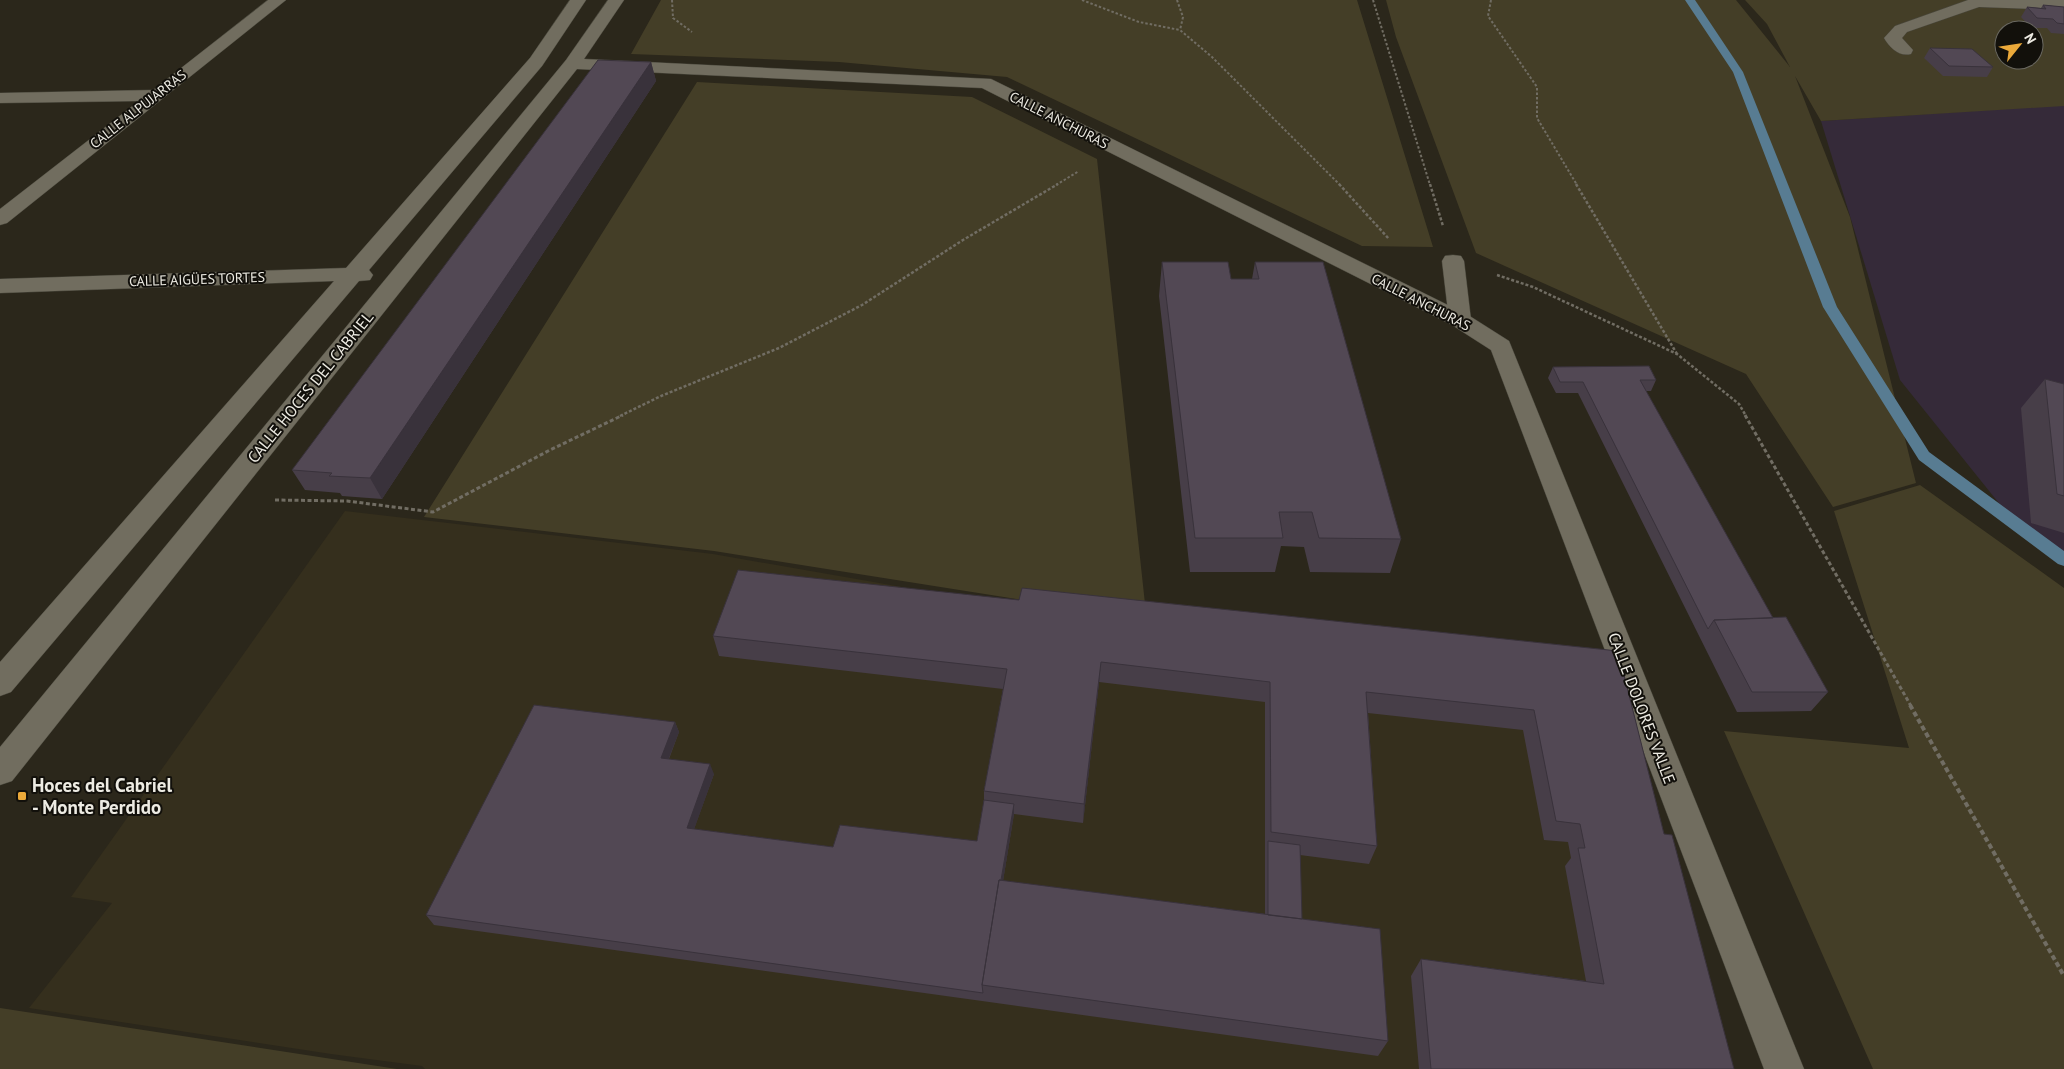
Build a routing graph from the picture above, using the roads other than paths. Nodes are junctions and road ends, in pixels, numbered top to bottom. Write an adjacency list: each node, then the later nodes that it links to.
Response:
1 (278, 0): 7 (street, CALLE ALPUJARRAS)
2 (578, 0): 11 (street)
3 (616, 0): 6 (street, CALLE HOCES DEL CABRIEL)
4 (2064, 5): 5 (street)
5 (1905, 50)
6 (572, 64): 13 (street, CALLE HOCES DEL CABRIEL); 14 (street, CALLE ANCHURAS)
7 (155, 95): 8 (street); 9 (street, CALLE ALPUJARRAS)
8 (0, 98)
9 (0, 219)
10 (1453, 261): 14 (street)
11 (351, 274): 12 (street, CALLE AIGÜES TORTES); 13 (street, CALLE AIGÜES TORTES); 16 (street)
12 (0, 286)
13 (386, 292): 17 (street, CALLE HOCES DEL CABRIEL)
14 (1460, 320): 15 (street, CALLE ANCHURAS)
15 (1501, 346): 18 (street, CALLE DOLORES VALLE)
16 (0, 683)
17 (0, 771)
18 (1784, 1069)

